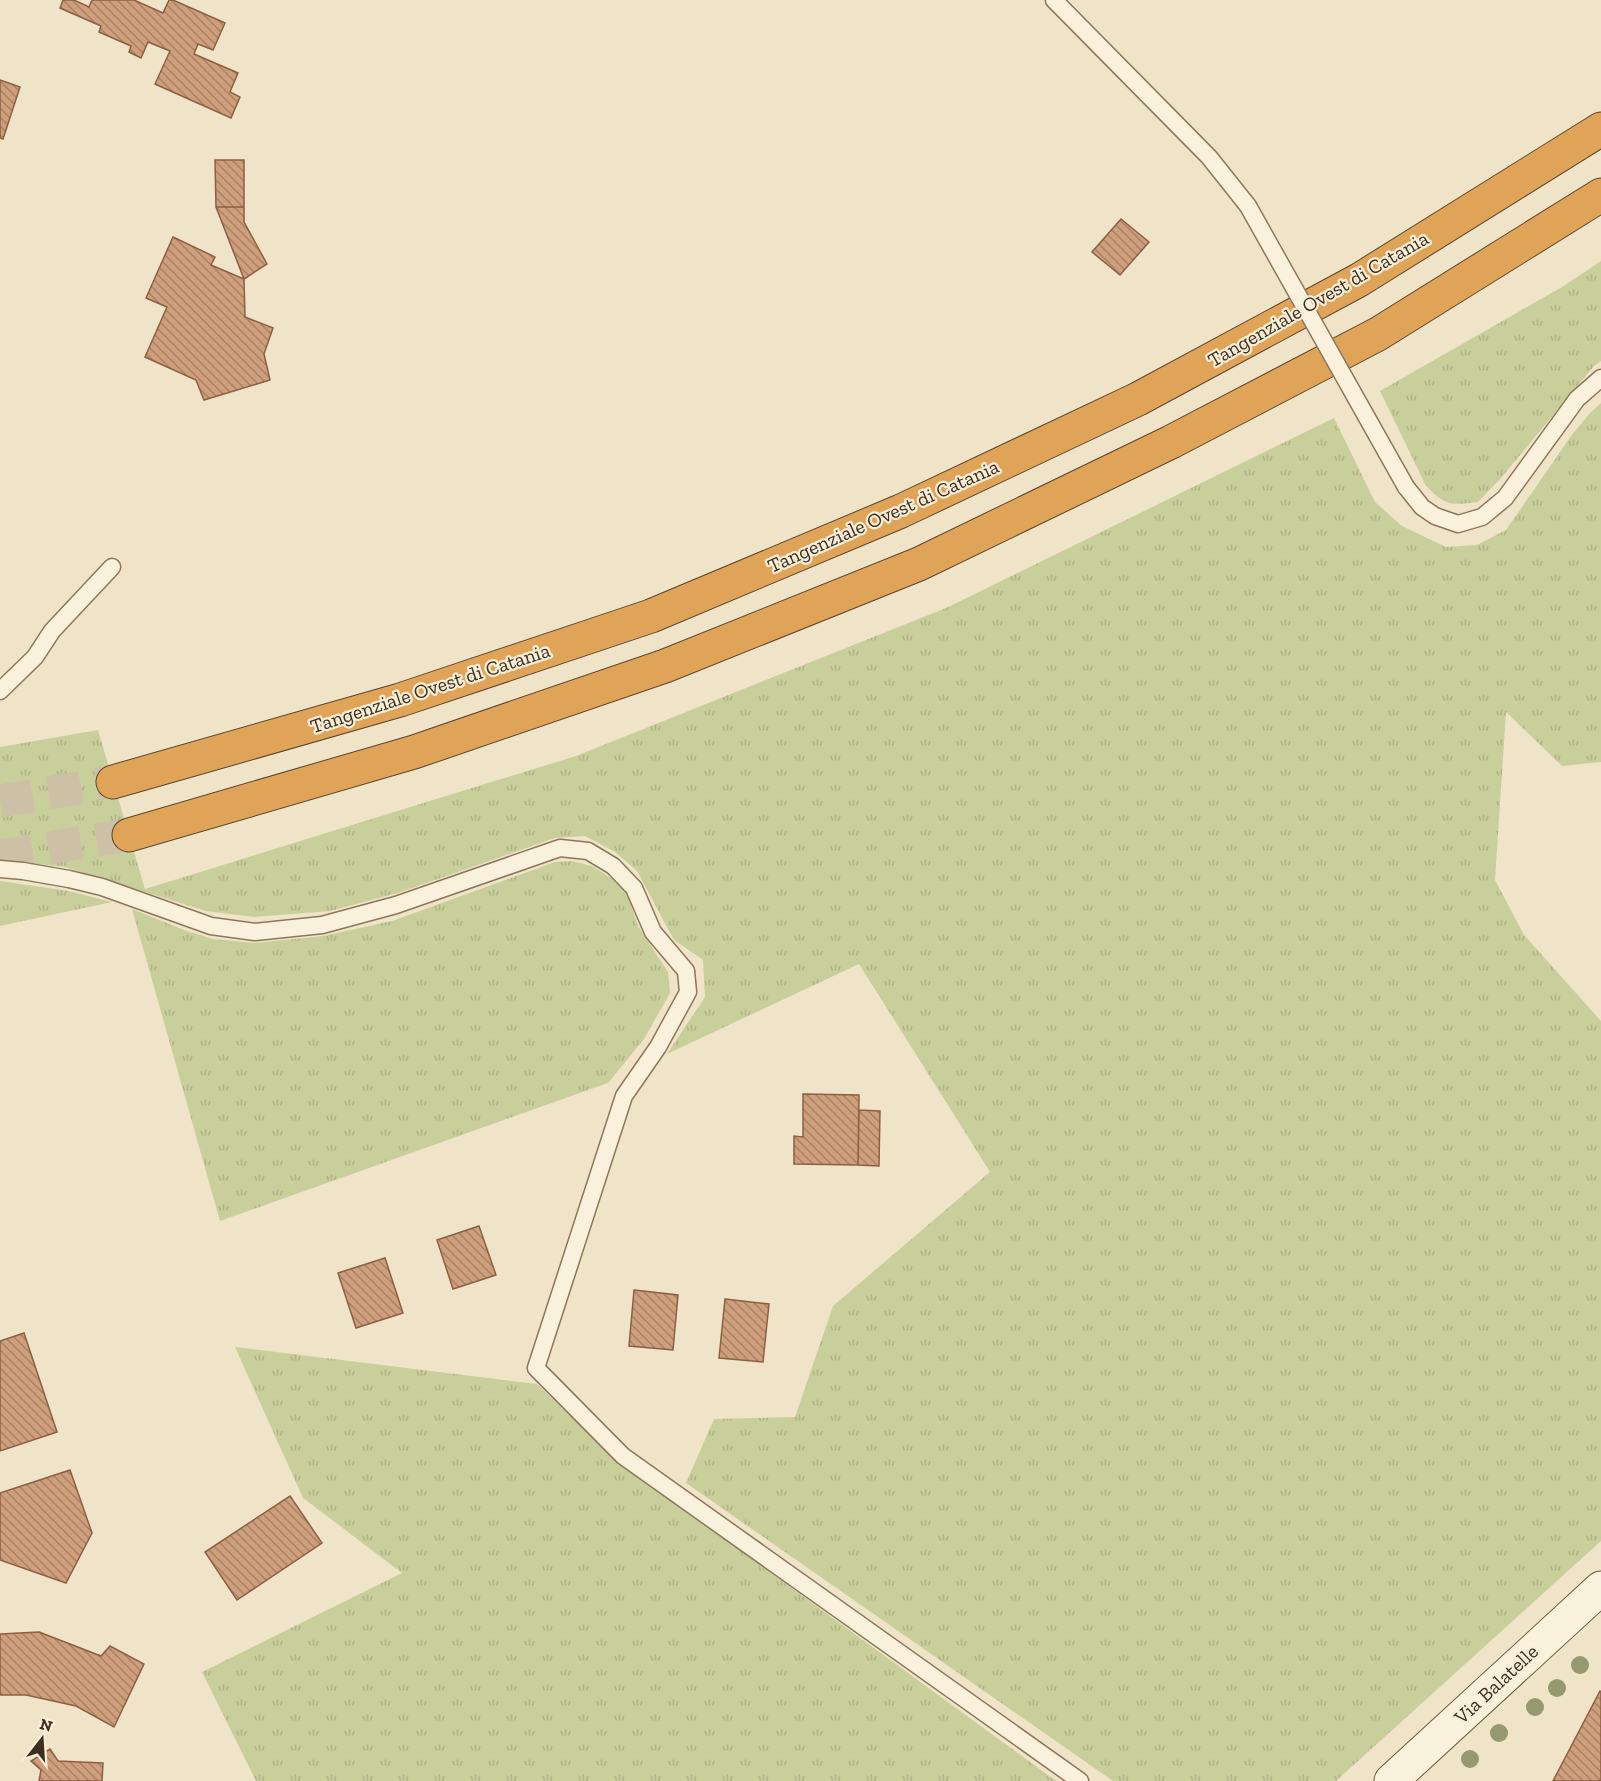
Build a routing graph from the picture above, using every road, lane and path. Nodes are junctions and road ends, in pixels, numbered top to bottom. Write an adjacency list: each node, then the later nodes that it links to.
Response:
1 (1054, 0): 4 (lane, bridge)
2 (1601, 129): 7 (highway, Tangenziale Ovest di Catania)
3 (1601, 195): 8 (highway)
4 (1601, 378)
5 (112, 567): 6 (lane)
6 (0, 691)
7 (113, 782)
8 (129, 835)
9 (0, 869): 11 (lane)
10 (1601, 1588): 12 (main road, Via Balatelle)
11 (1080, 1781)
12 (1391, 1781)

